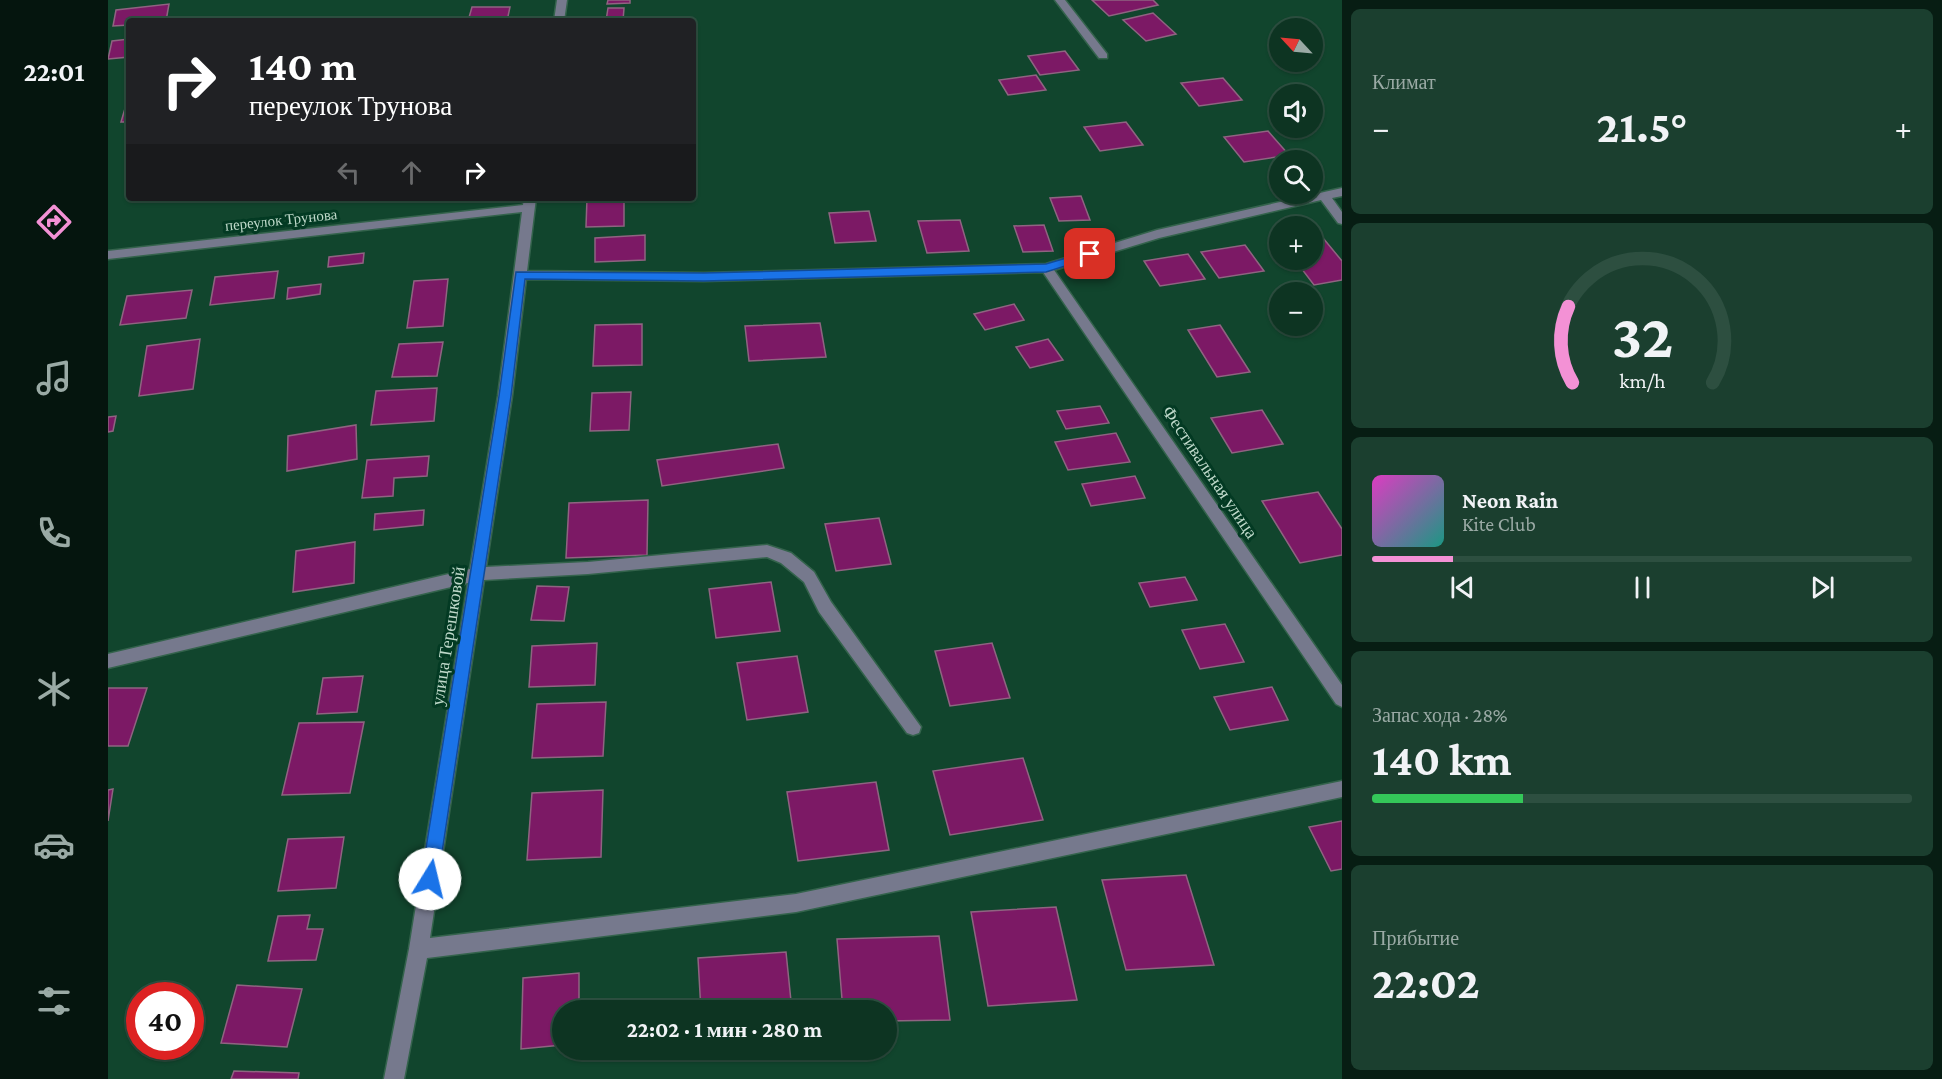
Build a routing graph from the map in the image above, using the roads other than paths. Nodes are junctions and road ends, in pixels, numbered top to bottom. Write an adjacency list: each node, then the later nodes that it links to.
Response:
1 (562, 0): 3 (street)
2 (1060, 0): 4 (street)
3 (559, 18)
4 (1103, 56)
5 (1342, 192): 6 (street)
6 (1324, 196): 8 (street); 10 (street)
7 (529, 203): 9 (street, переулок Трунова); 11 (street, улица Терешковой)
8 (1342, 220)
9 (108, 255)
10 (1046, 268): 11 (street); 14 (street, Фестивальная улица)
11 (520, 275): 12 (street, улица Терешковой)
12 (477, 574): 13 (street); 15 (street); 17 (street, улица Терешковой)
13 (108, 661)
14 (1342, 699)
15 (913, 727)
16 (1342, 789): 17 (street)
17 (419, 949): 18 (street, улица Терешковой)
18 (394, 1079)

